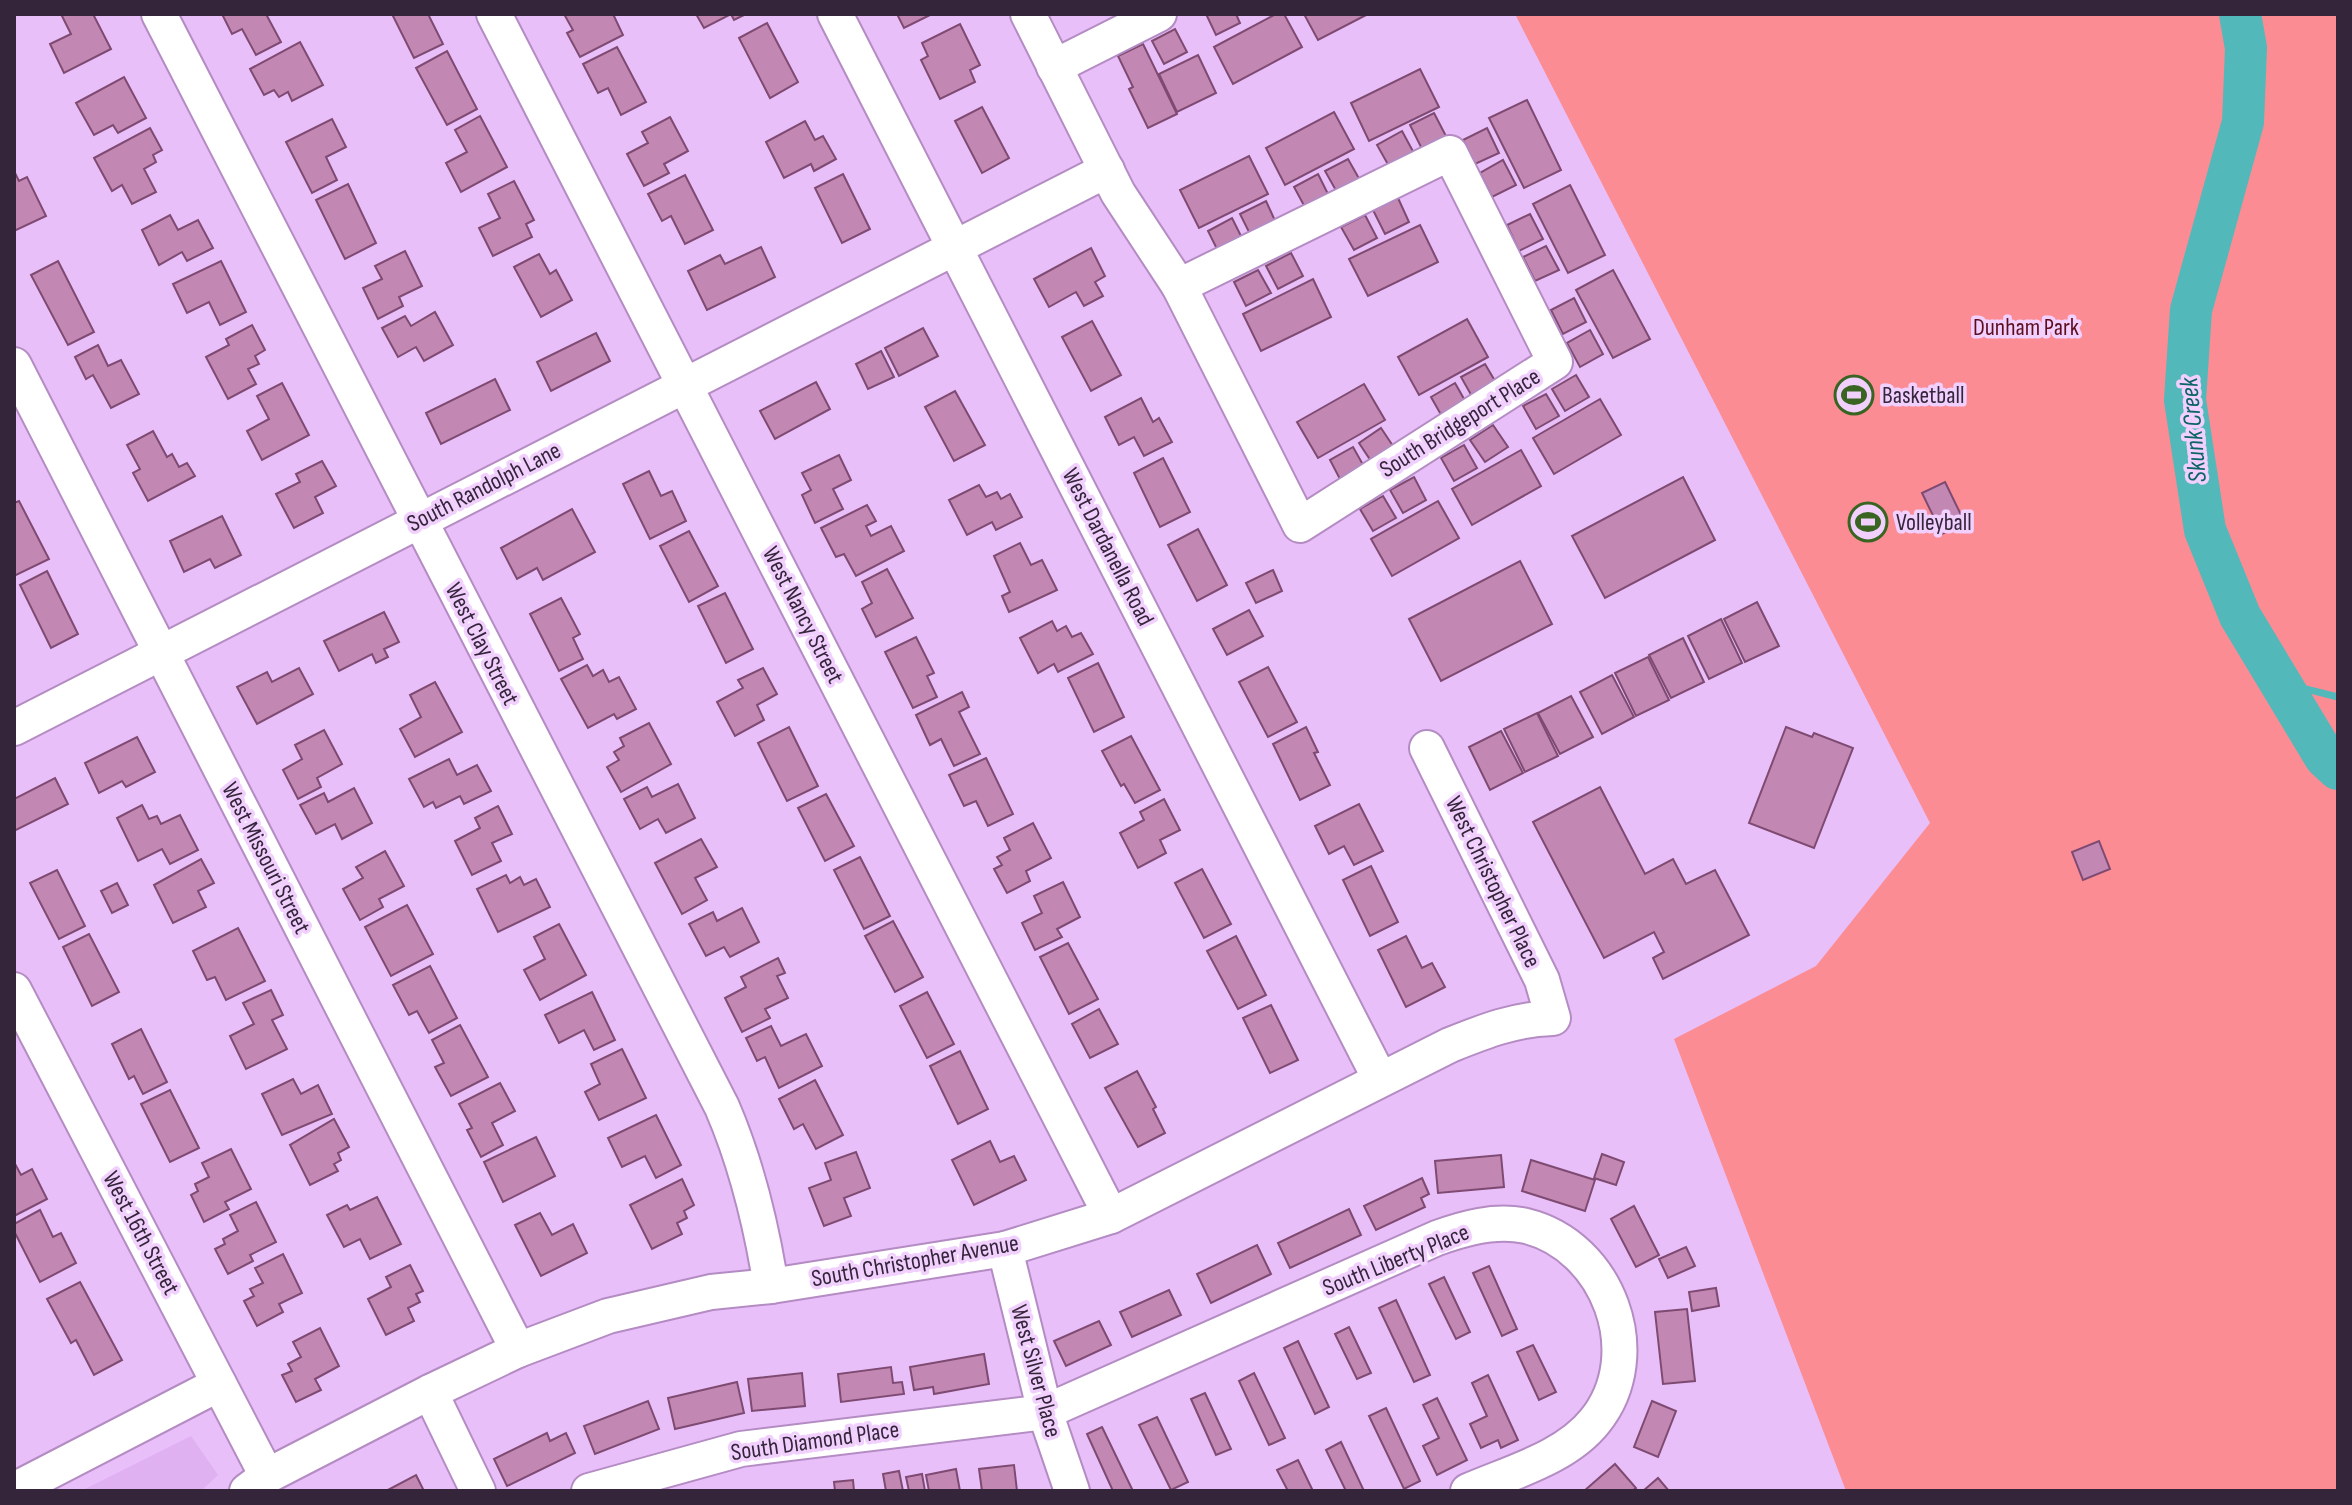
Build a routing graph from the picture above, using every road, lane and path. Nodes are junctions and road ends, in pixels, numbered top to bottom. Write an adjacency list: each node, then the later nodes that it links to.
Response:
1 (159, 14): 12 (street, West Clay Street)
2 (494, 14): 11 (street, West Nancy Street)
3 (835, 14): 8 (street, West Dardanella Road)
4 (1028, 14): 6 (street, South Bridgeport Place)
5 (1159, 14): 6 (street)
6 (1054, 67): 7 (street, South Bridgeport Place)
7 (1107, 170): 8 (street); 9 (street, South Bridgeport Place)
8 (955, 247): 11 (street, South Randolph Lane); 18 (street, West Dardanella Road)
9 (1179, 286): 9 (street, South Bridgeport Place)
10 (14, 365): 13 (street, West Missouri Street)
11 (684, 385): 12 (street, South Randolph Lane); 19 (street, West Nancy Street)
12 (418, 520): 13 (street, South Randolph Lane); 21 (street, West Clay Street)
13 (161, 653): 14 (street, South Randolph Lane); 22 (street, West Missouri Street)
14 (14, 728)
15 (1427, 748): 17 (street, West Christopher Place)
16 (14, 990): 23 (street, West 16th Street)
17 (1553, 1018): 18 (street, South Christopher Avenue)
18 (1380, 1079): 19 (street, South Christopher Avenue)
19 (1111, 1216): 20 (street, South Christopher Avenue)
20 (1005, 1249): 21 (street, South Christopher Avenue); 25 (street, West Silver Place)
21 (771, 1286): 22 (street, South Christopher Avenue)
22 (518, 1350): 24 (street, South Christopher Avenue)
23 (219, 1384): 26 (street, West 16th Street); 27 (street)
24 (430, 1392): 26 (street, South Christopher Avenue); 28 (street)
25 (1045, 1412): 29 (street, South Diamond Place); 30 (street, West Silver Place); 31 (street, South Liberty Place)
26 (257, 1484)
27 (14, 1490)
28 (478, 1491)
29 (589, 1491)
30 (1072, 1491)
31 (1468, 1491)

